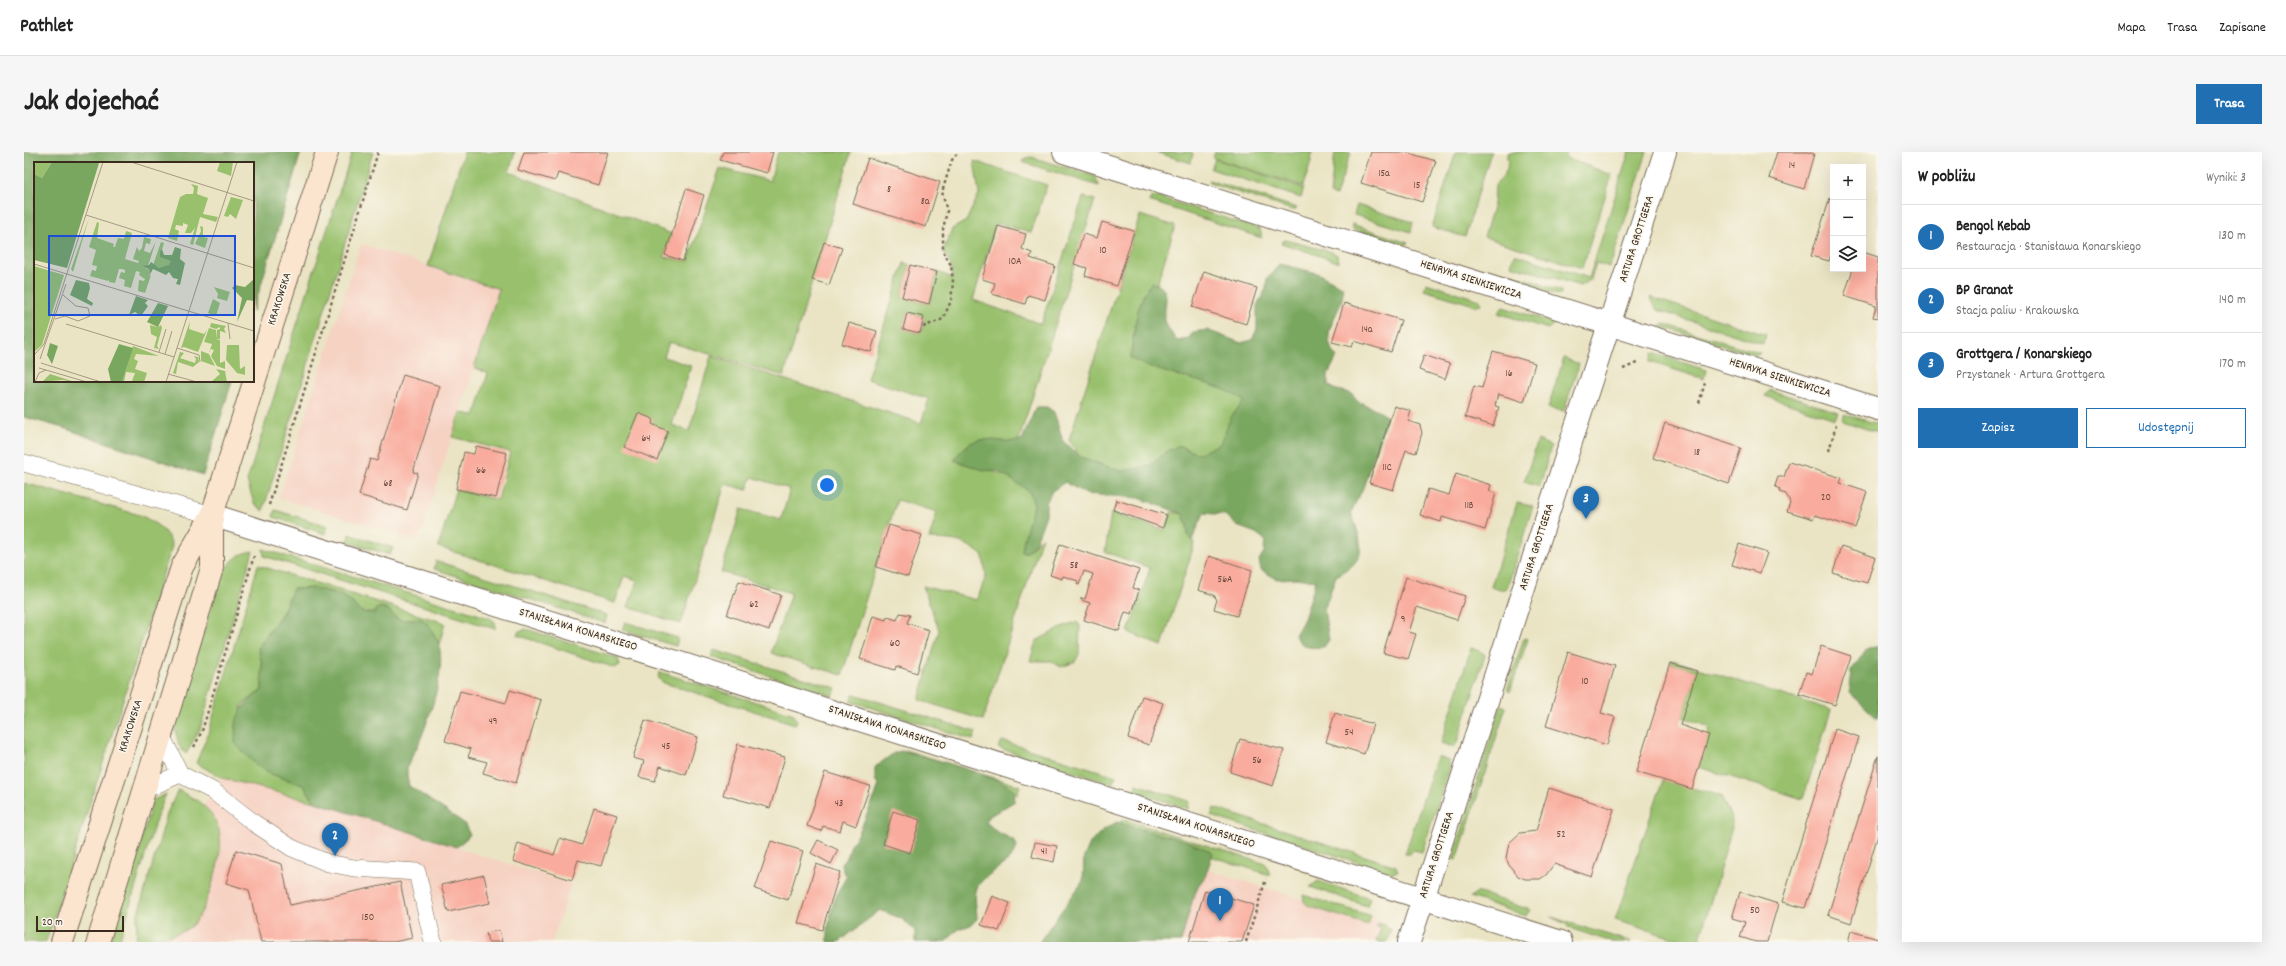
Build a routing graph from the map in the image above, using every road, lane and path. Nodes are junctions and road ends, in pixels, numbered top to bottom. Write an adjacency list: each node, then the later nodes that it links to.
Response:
1 (327, 152): 13 (street, KRAKOWSKA)
2 (958, 152): 6 (path)
3 (1064, 152): 5 (street, HENRYKA SIENKIEWICZA)
4 (1665, 152): 5 (street, ARTURA GROTTGERA)
5 (1609, 324): 9 (street, HENRYKA SIENKIEWICZA); 19 (street, ARTURA GROTTGERA)
6 (923, 327)
7 (1705, 383): 8 (path)
8 (1699, 403)
9 (1878, 409)
10 (1836, 425): 11 (path)
11 (1829, 451)
12 (24, 462): 13 (lane)
13 (212, 515): 14 (street, KRAKOWSKA); 17 (street, KRAKOWSKA); 19 (street, STANISŁAWA KONARSKIEGO)
14 (162, 737): 15 (lane); 16 (street, KRAKOWSKA)
15 (180, 774): 16 (lane); 22 (lane)
16 (144, 790): 17 (street); 21 (street, KRAKOWSKA)
17 (102, 815): 20 (street, KRAKOWSKA)
18 (1266, 879): 23 (path)
19 (1422, 898): 24 (street, ARTURA GROTTGERA); 25 (street, STANISŁAWA KONARSKIEGO)
20 (62, 942)
21 (98, 942)
22 (433, 942)
23 (1246, 942)
24 (1409, 942)
25 (1561, 942)

